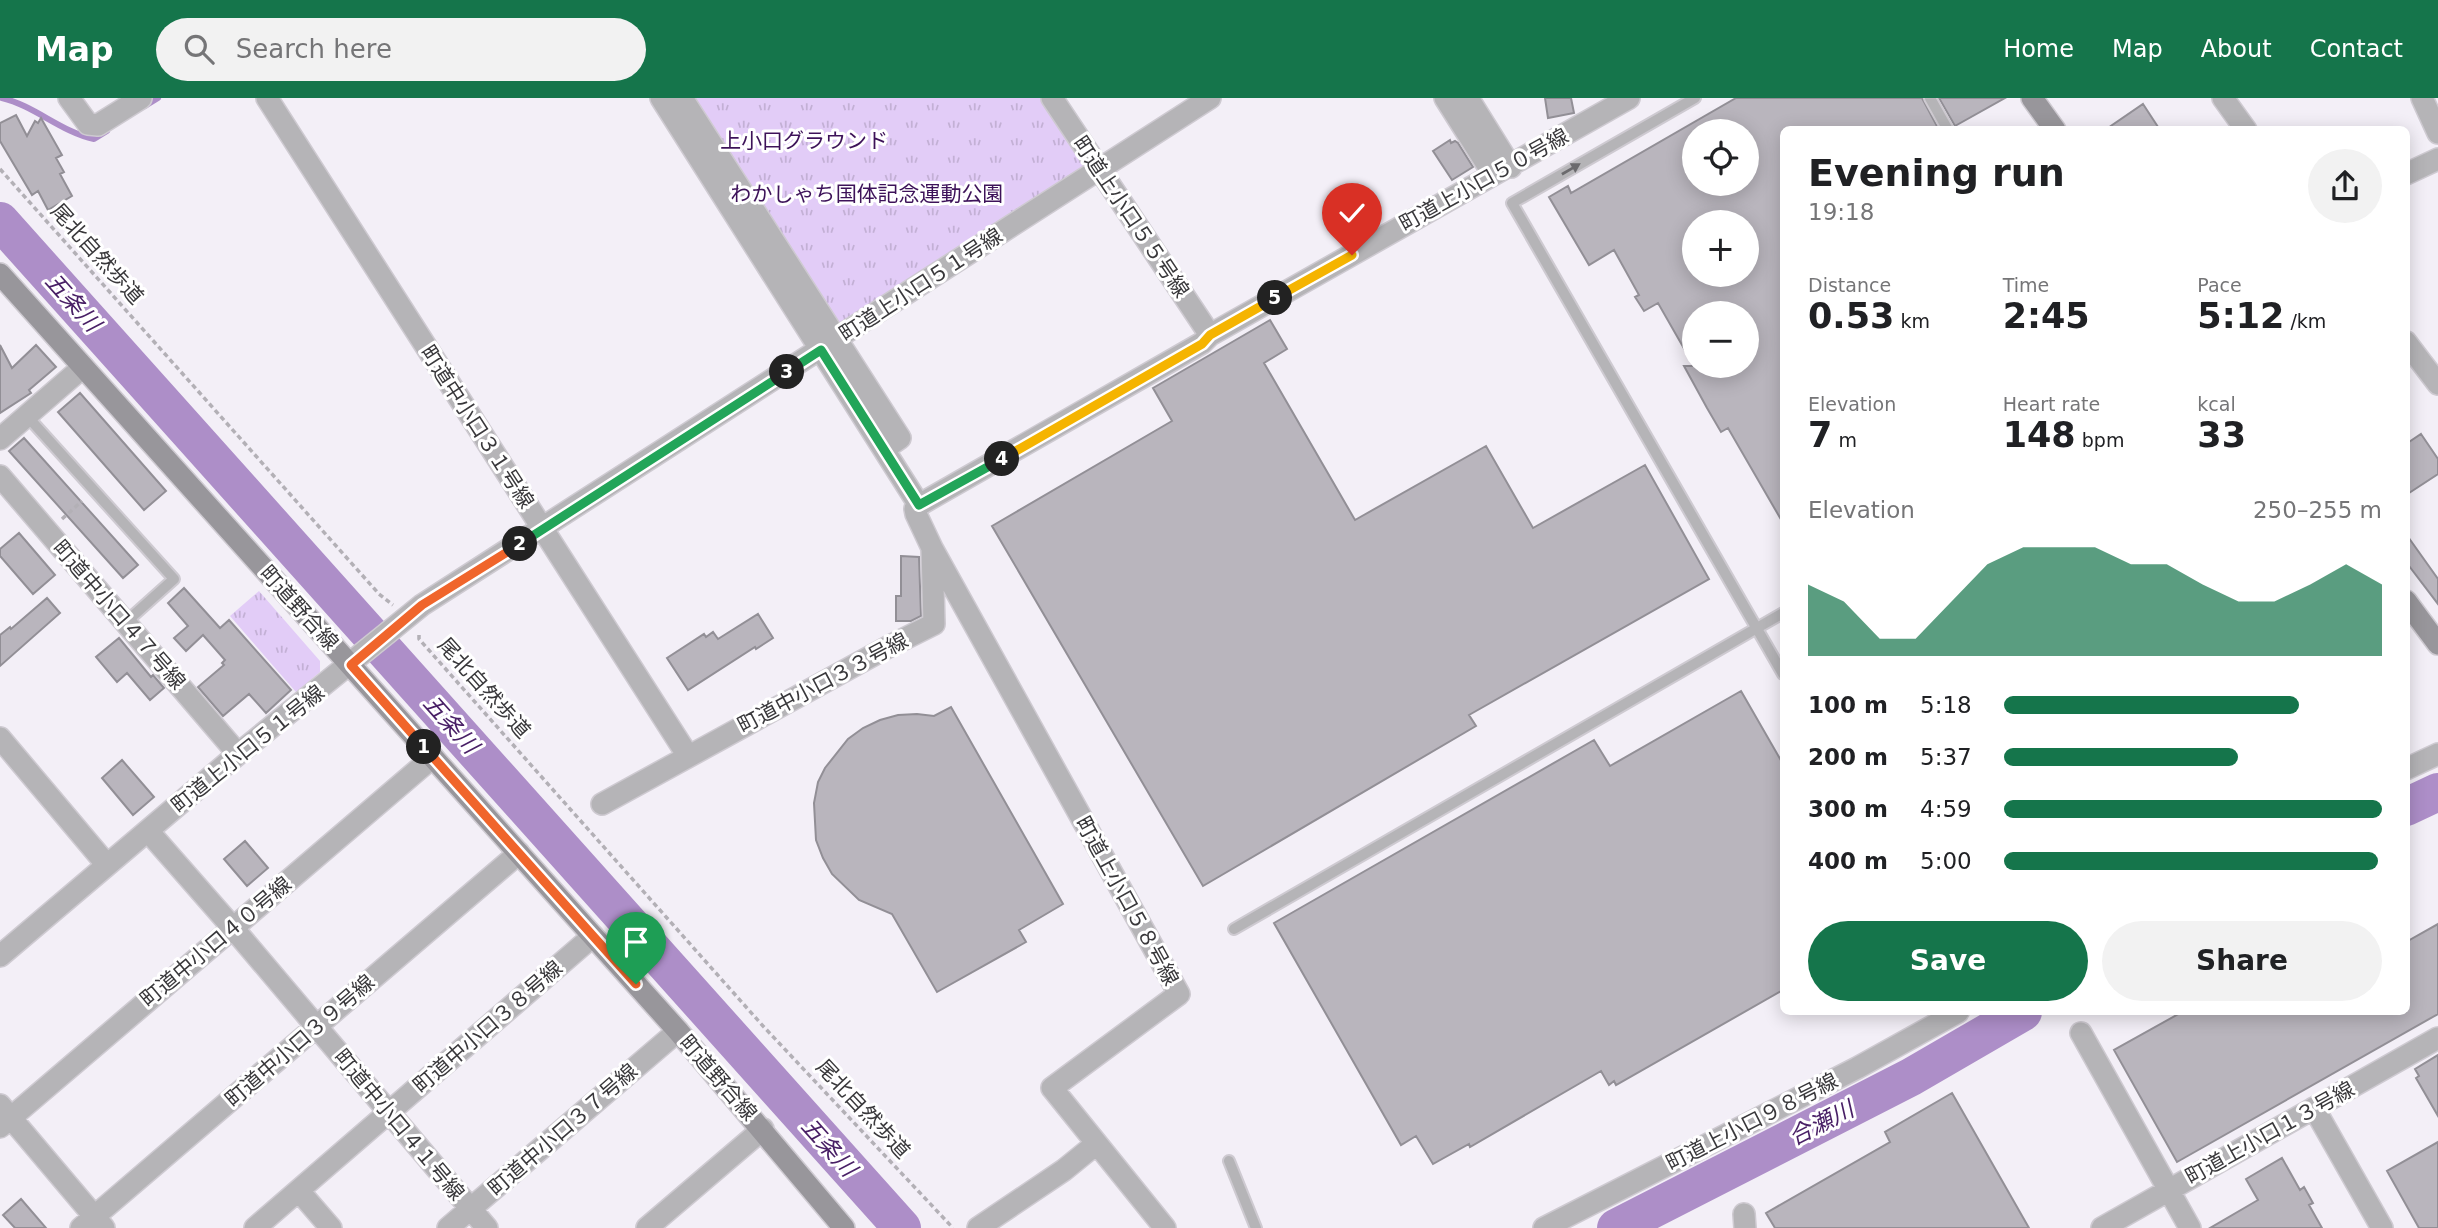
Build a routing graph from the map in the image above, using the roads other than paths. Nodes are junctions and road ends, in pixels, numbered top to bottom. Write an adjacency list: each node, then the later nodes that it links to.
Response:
1 (69, 98): 2 (street)
2 (141, 98)
3 (267, 98): 34 (street, 町道中小口３１号線)
4 (661, 98): 26 (street)
5 (682, 98): 26 (street)
6 (1052, 98): 21 (street, 町道上小口５５号線)
7 (1210, 98): 21 (street, 町道上小口５１号線)
8 (1445, 98): 22 (street)
9 (1468, 98): 22 (street)
10 (1629, 98): 22 (street, 町道上小口５０号線)
11 (1695, 98): 39 (lane, one-way to 11)
12 (1930, 98): 16 (lane)
13 (2032, 98): 17 (street)
14 (2223, 98): 18 (street)
15 (2421, 98): 19 (street)
16 (1946, 126)
17 (2052, 126)
18 (2243, 126)
19 (2438, 132)
20 (2438, 159): 23 (street)
21 (1099, 170): 25 (street, 町道上小口５５号線); 26 (street, 町道上小口５１号線)
22 (1502, 170): 25 (street, 町道上小口５０号線)
23 (2410, 172)
24 (0, 274): 28 (street, 町道野合線)
25 (1210, 335): 33 (street, 町道上小口５０号線)
26 (829, 345): 33 (street); 34 (street, 町道上小口５１号線)
27 (2410, 347): 29 (street)
28 (83, 367): 30 (street); 41 (street, 町道野合線)
29 (2438, 384)
30 (27, 416): 31 (street); 38 (lane)
31 (0, 439)
32 (0, 476): 38 (street, 町道中小口４７号線)
33 (919, 505): 35 (street, 町道中小口３３号線)
34 (543, 529): 41 (street, 町道上小口５１号線); 46 (street, 町道中小口３１号線)
35 (932, 548): 46 (street, 町道中小口３３号線); 66 (street, 町道上小口５８号線)
36 (2410, 606): 40 (street)
37 (1780, 615): 39 (lane)
38 (126, 622): 44 (street, 町道中小口４７号線)
39 (1757, 629): 42 (lane); 54 (lane)
40 (2438, 644)
41 (354, 662): 44 (street, 町道上小口５１号線); 47 (street, 町道野合線)
42 (1780, 669)
43 (0, 738): 52 (street)
44 (239, 754): 50 (street, 町道上小口５１号線)
45 (2438, 754): 48 (street)
46 (688, 756): 49 (street, 町道中小口３３号線)
47 (433, 757): 51 (street, 町道野合線); 53 (street, 町道中小口４０号線)
48 (2410, 767)
49 (602, 804)
50 (148, 831): 52 (street, 町道上小口５１号線); 53 (street, 町道中小口４１号線)
51 (519, 853): 55 (street, 町道野合線); 58 (street, 町道中小口３９号線)
52 (107, 865): 56 (street, 町道上小口５１号線)
53 (233, 928): 58 (street, 町道中小口４１号線); 64 (street, 町道中小口４０号線)
54 (1234, 929)
55 (593, 936): 59 (street, 町道野合線); 63 (street, 町道中小口３８号線)
56 (0, 956)
57 (1953, 1015): 81 (street, 町道上小口９８号線)
58 (316, 1027): 63 (street, 町道中小口４１号線); 71 (street, 町道中小口３９号線)
59 (678, 1031): 65 (street, 町道野合線); 70 (street, 町道中小口３７号線)
60 (2081, 1033): 68 (street)
61 (2438, 1038): 62 (street, 町道上小口１３号線)
62 (2314, 1108): 68 (street, 町道上小口１３号線); 84 (street)
63 (389, 1112): 69 (street, 町道中小口３８号線); 70 (street, 町道中小口４１号線)
64 (4, 1117): 71 (street)
65 (763, 1129): 76 (street); 77 (street, 町道野合線)
66 (1096, 1144): 78 (street); 79 (street, 町道上小口５８号線)
67 (1229, 1161): 80 (lane)
68 (2170, 1189): 82 (street, 町道上小口１３号線); 83 (street)
69 (299, 1191): 72 (street, 町道中小口３８号線); 73 (street)
70 (470, 1209): 74 (street, 町道中小口３７号線); 75 (street, 町道中小口４１号線)
71 (93, 1224)
72 (255, 1228)
73 (331, 1228)
74 (448, 1228)
75 (487, 1228)
76 (647, 1228)
77 (844, 1228)
78 (979, 1228)
79 (1165, 1228)
80 (1256, 1228)
81 (1545, 1228)
82 (2102, 1228)
83 (2190, 1228)
84 (2382, 1228)

